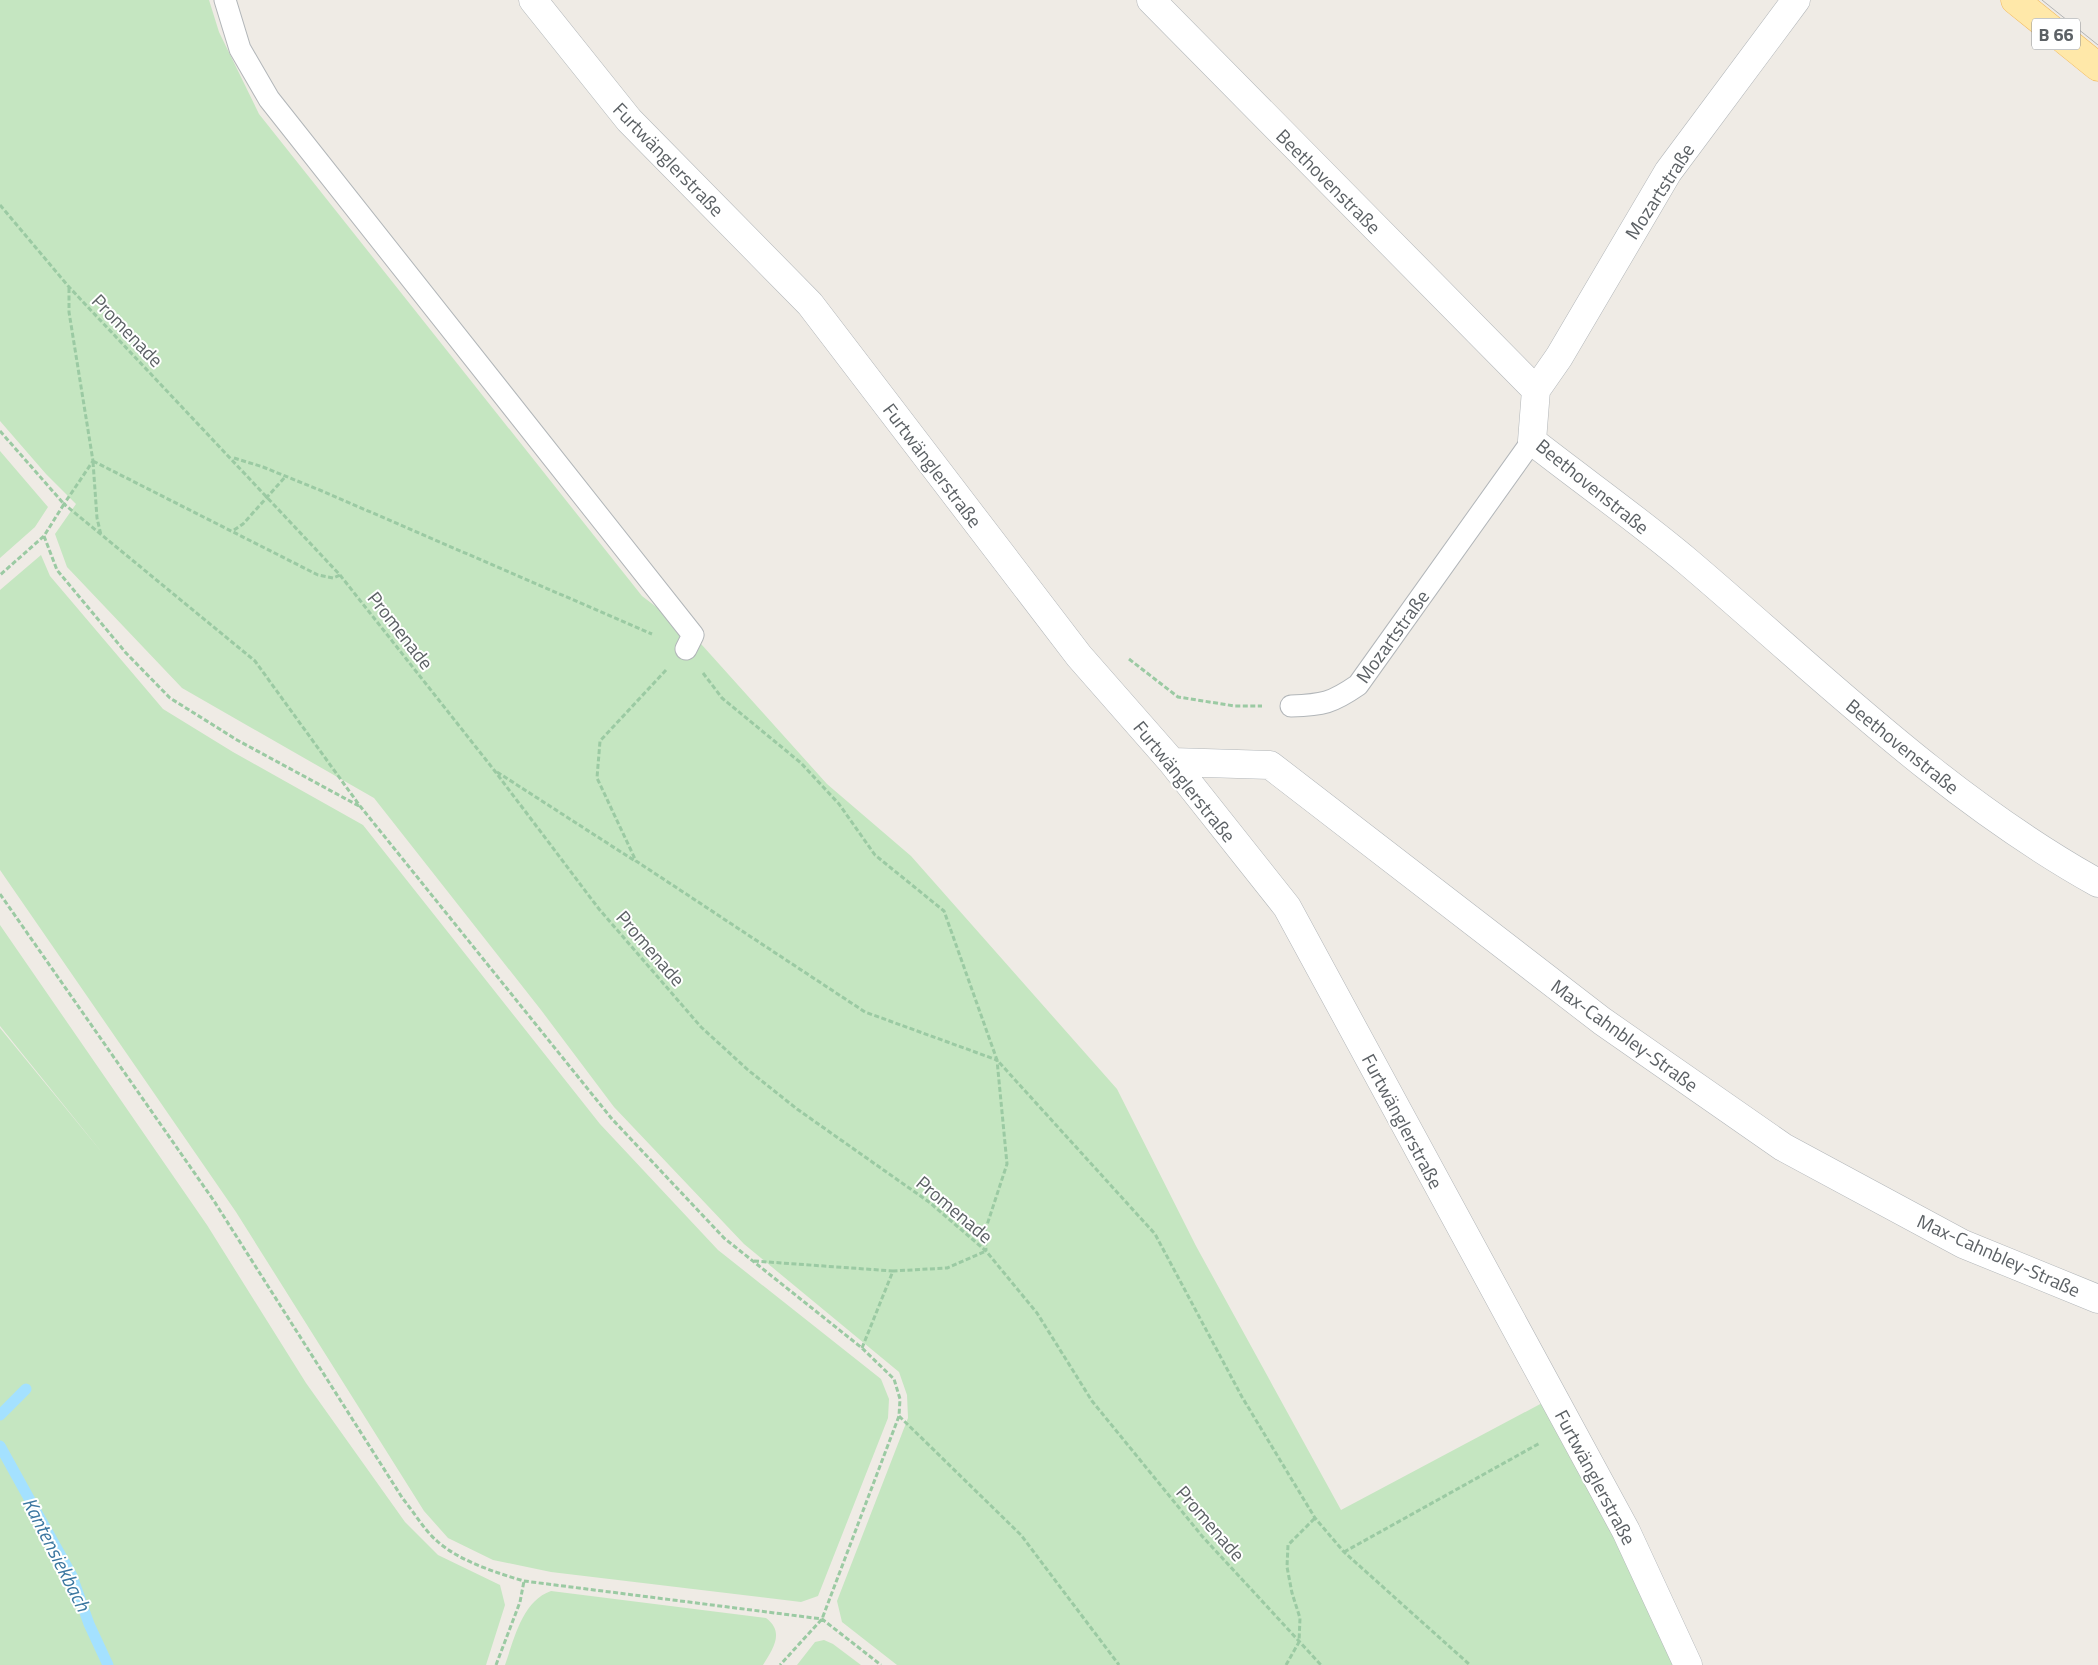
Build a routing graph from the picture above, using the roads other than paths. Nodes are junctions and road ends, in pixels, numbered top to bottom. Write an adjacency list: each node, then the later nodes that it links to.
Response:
1 (225, 0): 9 (lane)
2 (533, 0): 11 (street, Furtwänglerstraße)
3 (1151, 0): 7 (street, Beethovenstraße)
4 (1796, 0): 7 (street, Mozartstraße)
5 (2015, 0): 6 (main road, B 66)
6 (2098, 67)
7 (1536, 390): 8 (street, Beethovenstraße)
8 (1532, 441): 10 (lane, Mozartstraße); 12 (street, Beethovenstraße)
9 (686, 649)
10 (1291, 706)
11 (1172, 762): 13 (street, Max-Cahnbley-Straße); 14 (street, Furtwänglerstraße)
12 (2098, 883)
13 (2098, 1299)
14 (1688, 1665)

